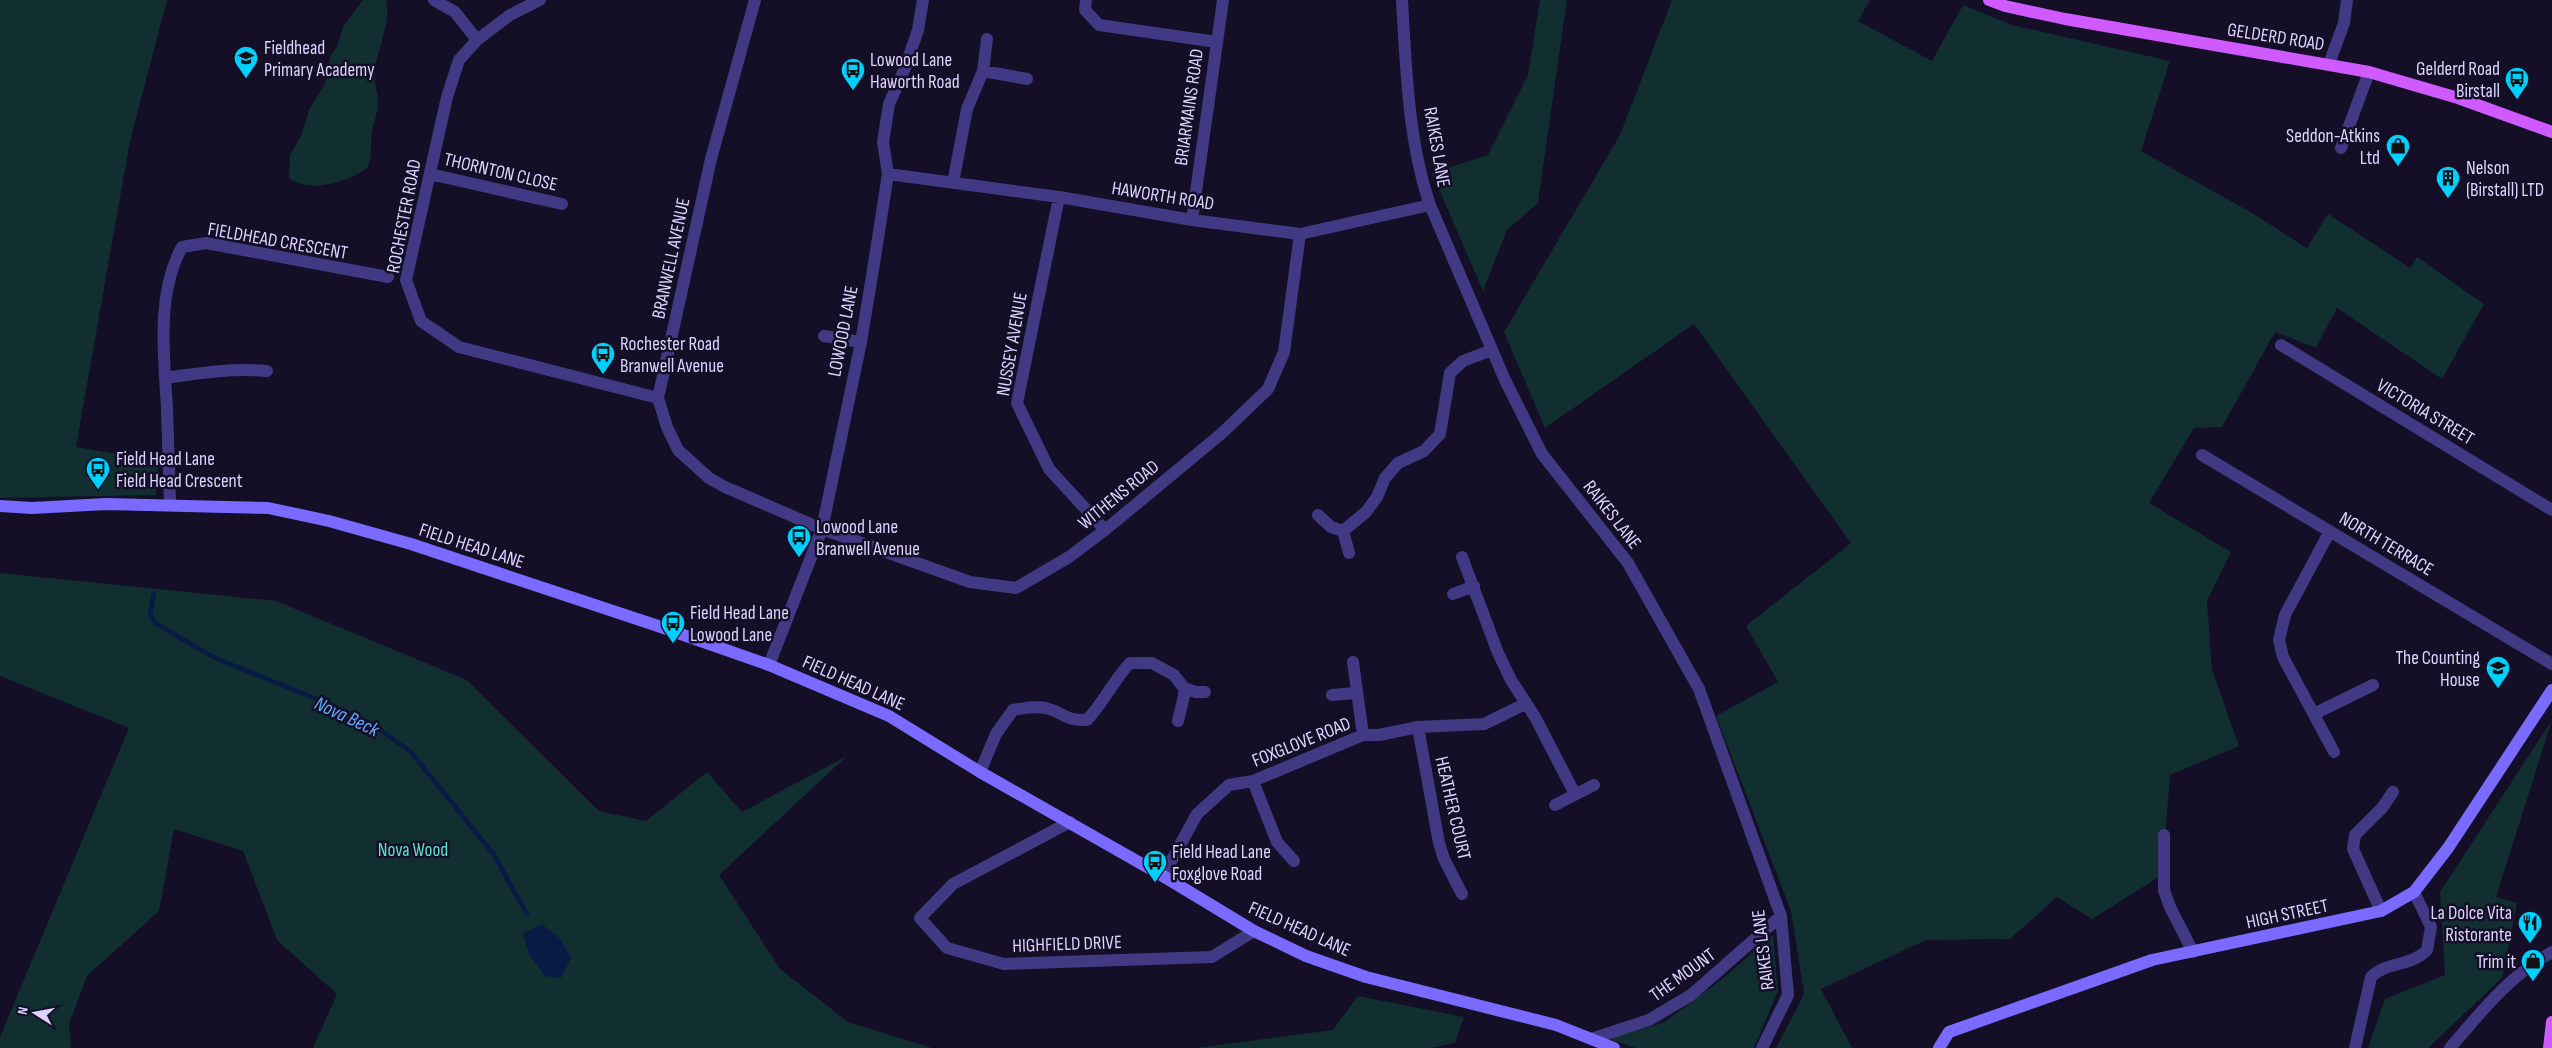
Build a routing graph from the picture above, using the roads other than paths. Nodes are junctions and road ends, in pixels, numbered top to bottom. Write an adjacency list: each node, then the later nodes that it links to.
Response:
1 (434, 0): 11 (street)
2 (540, 0): 11 (street, ROCHESTER ROAD)
3 (755, 0): 34 (street, BRANWELL AVENUE)
4 (923, 0): 20 (street, LOWOOD LANE)
5 (1086, 0): 12 (street)
6 (1223, 0): 12 (street, BRIARMAINS ROAD)
7 (1402, 0): 24 (street, RAIKES LANE)
8 (1989, 0): 13 (main road, GELDERD ROAD)
9 (2347, 0): 13 (street)
10 (987, 39): 14 (street)
11 (477, 40): 19 (street, ROCHESTER ROAD)
12 (1217, 42): 25 (street, BRIARMAINS ROAD)
13 (2329, 64): 15 (main road, GELDERD ROAD)
14 (983, 71): 16 (street); 21 (street)
15 (2369, 72): 17 (main road, GELDERD ROAD); 18 (street)
16 (1027, 79)
17 (2552, 132)
18 (2340, 148)
19 (430, 174): 23 (street, THORNTON CLOSE); 34 (street, ROCHESTER ROAD)
20 (888, 174): 21 (street, HAWORTH ROAD); 29 (street, LOWOOD LANE)
21 (954, 183): 22 (street, HAWORTH ROAD)
22 (1059, 197): 25 (street, HAWORTH ROAD); 41 (street, NUSSEY AVENUE)
23 (562, 204)
24 (1430, 205): 26 (street, HAWORTH ROAD); 31 (street, RAIKES LANE)
25 (1192, 220): 26 (street, HAWORTH ROAD)
26 (1300, 234): 41 (street, WITHENS ROAD)
27 (388, 277): 33 (street, FIELDHEAD CRESCENT)
28 (824, 336): 29 (street)
29 (861, 342): 40 (street, LOWOOD LANE)
30 (2281, 345): 38 (street, VICTORIA STREET)
31 (1492, 350): 42 (street); 76 (street, RAIKES LANE)
32 (267, 371): 33 (street)
33 (165, 378): 36 (street, FIELDHEAD CRESCENT)
34 (658, 398): 40 (street, BRANWELL AVENUE)
35 (2202, 455): 43 (street, NORTH TERRACE)
36 (170, 504): 37 (main road, FIELD HEAD LANE); 50 (main road, FIELD HEAD LANE)
37 (0, 506)
38 (2552, 510)
39 (1318, 515): 42 (street)
40 (822, 529): 41 (street, WITHENS ROAD); 50 (street, LOWOOD LANE)
41 (1106, 530)
42 (1343, 531): 44 (street)
43 (2330, 531): 49 (street, NORTH TERRACE); 58 (street)
44 (1349, 553)
45 (1462, 557): 46 (street)
46 (1474, 586): 47 (street); 57 (street)
47 (1453, 594)
48 (1352, 662): 55 (street)
49 (2552, 664)
50 (769, 665): 63 (main road, FIELD HEAD LANE)
51 (2373, 685): 58 (street)
52 (1184, 688): 54 (street); 59 (street); 63 (street)
53 (2552, 690): 73 (main road, HIGH STREET)
54 (1205, 692)
55 (1356, 693): 56 (street); 61 (street)
56 (1332, 695)
57 (1525, 704): 60 (street, FOXGLOVE ROAD); 67 (street)
58 (2314, 714): 62 (street)
59 (1178, 721)
60 (1418, 728): 61 (street, FOXGLOVE ROAD); 74 (street, HEATHER COURT)
61 (1363, 735): 64 (street, FOXGLOVE ROAD)
62 (2334, 752)
63 (980, 772): 69 (main road, FIELD HEAD LANE)
64 (1253, 781): 71 (street); 72 (street, FOXGLOVE ROAD)
65 (1594, 785): 67 (street)
66 (2393, 792): 75 (street)
67 (1575, 794): 68 (street)
68 (1555, 804)
69 (1070, 822): 72 (main road, FIELD HEAD LANE); 77 (street, HIGHFIELD DRIVE)
70 (2164, 835): 78 (street)
71 (1294, 861)
72 (1163, 876): 77 (main road, FIELD HEAD LANE)
73 (2414, 892): 75 (main road, HIGH STREET); 85 (street)
74 (1462, 894)
75 (2381, 911): 78 (main road, HIGH STREET)
76 (1781, 916): 81 (street, THE MOUNT); 83 (street, RAIKES LANE)
77 (1254, 931): 81 (main road, FIELD HEAD LANE)
78 (2193, 952): 84 (main road, HIGH STREET)
79 (2552, 952): 86 (street)
80 (2552, 1022): 87 (main road)
81 (1591, 1039): 82 (main road, FIELD HEAD LANE)
82 (1614, 1048)
83 (1762, 1048)
84 (1938, 1048)
85 (2355, 1048)
86 (2450, 1048)
87 (2549, 1048)

